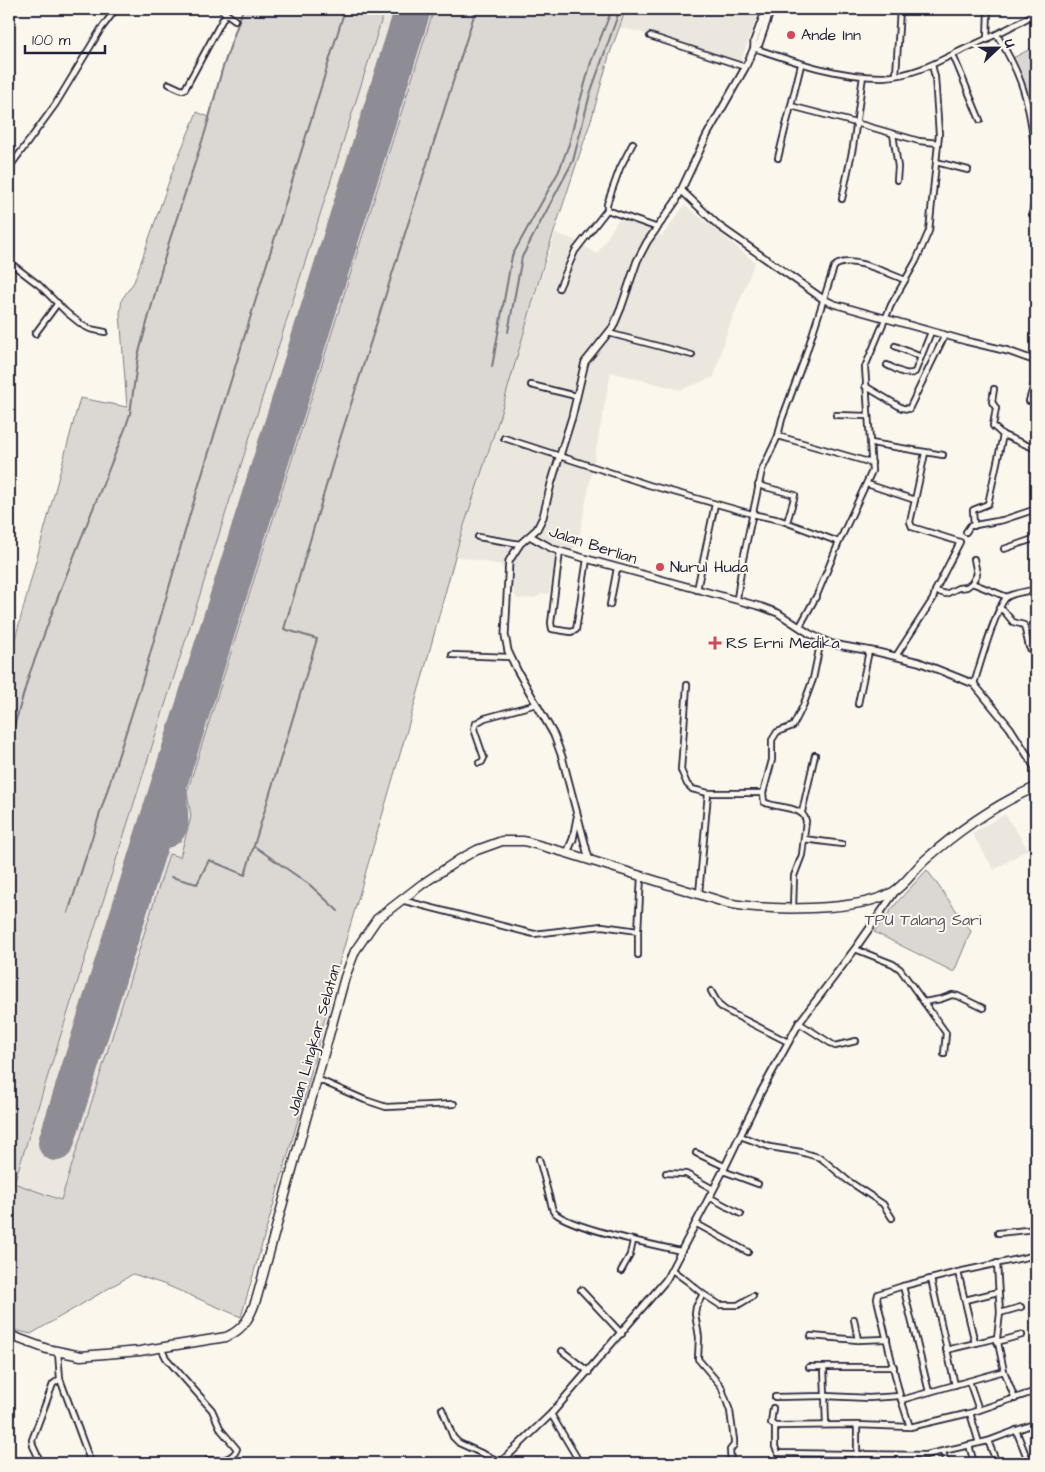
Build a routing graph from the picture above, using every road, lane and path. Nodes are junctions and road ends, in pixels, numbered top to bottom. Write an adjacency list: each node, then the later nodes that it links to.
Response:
1 (116, 9): 29 (street)
2 (220, 9): 7 (street)
3 (766, 9): 13 (street)
4 (771, 9): 13 (street)
5 (900, 9): 18 (street)
6 (988, 9): 12 (street)
7 (226, 13): 9 (street); 20 (street)
8 (1036, 13): 10 (street)
9 (235, 20)
10 (997, 34): 12 (street); 33 (street)
11 (650, 36): 17 (street)
12 (987, 40): 14 (street)
13 (754, 48): 15 (street); 17 (street)
14 (953, 55): 16 (street); 22 (street)
15 (801, 65): 19 (street); 21 (street)
16 (932, 65): 18 (street); 26 (street)
17 (745, 67): 32 (street)
18 (896, 75): 19 (street)
19 (863, 76): 23 (street)
20 (169, 84)
21 (791, 106): 23 (street); 27 (street)
22 (980, 120)
23 (856, 122): 24 (street); 34 (street)
24 (893, 134): 26 (street); 31 (street)
25 (632, 143): 35 (street)
26 (938, 143): 28 (street)
27 (778, 158)
28 (936, 162): 30 (street); 40 (street)
29 (9, 168)
30 (968, 170)
31 (897, 180)
32 (681, 190): 37 (street); 42 (street)
33 (1036, 196): 36 (street)
34 (842, 199)
35 (607, 210): 37 (street); 41 (street)
36 (1032, 214)
37 (658, 228): 47 (street)
38 (10, 263): 39 (street); 43 (street)
39 (9, 269)
40 (905, 280): 42 (street); 44 (street)
41 (559, 288)
42 (823, 299): 44 (street); 64 (street)
43 (58, 303): 45 (street); 48 (street)
44 (886, 318): 46 (street); 57 (street)
45 (105, 332)
46 (931, 332): 49 (street); 52 (street)
47 (608, 333): 51 (street); 59 (street)
48 (36, 334)
49 (945, 336): 53 (street); 57 (street)
50 (895, 346): 52 (street)
51 (692, 355)
52 (922, 356): 54 (street)
53 (1036, 361)
54 (887, 365)
55 (1036, 378): 60 (street)
56 (531, 385): 59 (street)
57 (866, 386): 62 (street)
58 (994, 390): 63 (street)
59 (576, 396): 70 (street)
60 (1029, 400)
61 (836, 415): 62 (street)
62 (868, 416): 66 (street)
63 (1003, 435): 67 (street); 79 (street)
64 (778, 436): 71 (street); 73 (street)
65 (504, 438): 70 (street)
66 (871, 443): 68 (street); 71 (street)
67 (1036, 449)
68 (924, 453): 69 (street); 74 (street)
69 (943, 455)
70 (559, 456): 75 (street); 81 (street)
71 (872, 463): 72 (street)
72 (867, 484): 74 (street); 84 (street)
73 (758, 485): 77 (street); 78 (street)
74 (915, 500): 94 (street)
75 (715, 504): 77 (street); 93 (street)
76 (1036, 510): 79 (street)
77 (752, 514): 78 (street); 96 (street)
78 (787, 522): 84 (street)
79 (974, 526): 80 (street)
80 (966, 532)
81 (530, 536): 85 (street); 87 (street, Jalan Berlian)
82 (478, 537): 85 (street)
83 (1036, 538): 86 (street)
84 (839, 542): 99 (street)
85 (520, 544): 105 (street)
86 (1004, 549)
87 (560, 551): 88 (street, Jalan Berlian); 88 (street)
88 (587, 559): 90 (street, Jalan Berlian)
89 (974, 560): 91 (street)
90 (616, 568): 93 (street, Jalan Berlian); 97 (street)
91 (972, 583): 94 (street); 95 (street)
92 (1036, 589): 95 (street)
93 (697, 590): 96 (street, Jalan Berlian)
94 (935, 591): 104 (street)
95 (1007, 597): 98 (street)
96 (737, 599): 99 (street, Jalan Berlian)
97 (610, 605)
98 (998, 608): 101 (street); 106 (street)
99 (800, 626): 100 (street, Jalan Berlian)
100 (821, 640): 102 (street, Jalan Berlian); 115 (street)
101 (1036, 650)
102 (869, 651): 104 (street, Jalan Berlian); 109 (street)
103 (452, 655): 105 (street)
104 (896, 656): 106 (street, Jalan Berlian)
105 (510, 657): 108 (street)
106 (974, 684): 112 (street, Jalan Berlian)
107 (687, 685): 114 (street)
108 (537, 704): 111 (street); 117 (street)
109 (858, 704)
110 (815, 755): 116 (street)
111 (478, 763)
112 (1036, 769)
113 (1036, 787): 123 (highway)
114 (708, 792): 115 (street); 124 (street)
115 (762, 793): 116 (street)
116 (802, 812): 118 (street)
117 (577, 813): 120 (street); 121 (street)
118 (804, 839): 119 (street); 126 (street)
119 (842, 844)
120 (567, 853): 121 (highway, Jalan Lingkar Selatan); 125 (highway, Jalan Lingkar Selatan)
121 (589, 859): 122 (highway, Jalan Lingkar Selatan)
122 (641, 876): 124 (highway, Jalan Lingkar Selatan); 127 (street)
123 (895, 892): 126 (highway, Jalan Lingkar Selatan); 128 (street)
124 (699, 894): 126 (highway, Jalan Lingkar Selatan)
125 (401, 900): 127 (street); 137 (highway, Jalan Lingkar Selatan)
126 (793, 908)
127 (638, 931): 129 (street)
128 (855, 949): 131 (street); 133 (street)
129 (638, 955)
130 (711, 991): 135 (street)
131 (924, 1002): 132 (street); 136 (street)
132 (982, 1008)
133 (799, 1023): 134 (street); 135 (street)
134 (856, 1041)
135 (788, 1042): 139 (street)
136 (944, 1054)
137 (317, 1079): 138 (street); 180 (highway, Jalan Lingkar Selatan)
138 (454, 1104)
139 (740, 1136): 142 (street); 148 (street)
140 (696, 1153): 142 (street)
141 (539, 1159): 152 (street)
142 (724, 1168): 144 (street); 145 (street)
143 (666, 1173): 145 (street)
144 (758, 1184)
145 (713, 1190): 146 (street)
146 (709, 1197): 147 (street); 149 (street)
147 (740, 1214)
148 (892, 1218)
149 (695, 1223): 154 (street); 155 (street)
150 (1036, 1229): 151 (street)
151 (998, 1233)
152 (633, 1241): 154 (street); 159 (street)
153 (1036, 1250): 156 (street)
154 (681, 1251): 158 (street)
155 (748, 1252)
156 (1032, 1256): 157 (street); 162 (street)
157 (996, 1263): 160 (street); 165 (street)
158 (672, 1270): 166 (street); 172 (street)
159 (621, 1271)
160 (958, 1272): 161 (street); 168 (street)
161 (931, 1279): 163 (street); 181 (street)
162 (1036, 1285)
163 (903, 1286): 176 (street); 193 (street)
164 (581, 1290): 172 (street)
165 (998, 1292): 168 (street); 170 (street)
166 (703, 1294): 167 (street); 219 (street)
167 (753, 1296)
168 (965, 1300): 179 (street)
169 (1021, 1307): 170 (street)
170 (1000, 1313): 178 (street)
171 (854, 1319): 177 (street)
172 (622, 1334): 188 (street)
173 (9, 1335): 183 (highway, Jalan Lingkar Selatan)
174 (1022, 1335): 178 (street)
175 (811, 1336): 177 (street)
176 (887, 1339): 177 (street); 186 (street)
177 (858, 1340)
178 (997, 1340): 179 (street); 187 (street)
179 (975, 1342): 181 (street)
180 (161, 1348): 183 (highway, Jalan Lingkar Selatan); 214 (street)
181 (946, 1350): 191 (street)
182 (562, 1351): 188 (street)
183 (58, 1352): 189 (street)
184 (809, 1367): 185 (street)
185 (824, 1367): 186 (street); 194 (street)
186 (894, 1367): 196 (street)
187 (1004, 1371): 190 (street); 197 (street)
188 (589, 1372): 202 (street)
189 (60, 1379): 215 (street); 216 (street)
190 (969, 1381): 191 (street); 200 (street)
191 (955, 1385): 193 (street)
192 (1036, 1391): 197 (street)
193 (929, 1392): 196 (street)
194 (825, 1396): 195 (street); 196 (street); 204 (street)
195 (775, 1397)
196 (901, 1398): 207 (street)
197 (1015, 1399): 200 (street)
198 (773, 1408): 206 (street)
199 (442, 1409): 217 (street)
200 (979, 1410): 201 (street)
201 (970, 1412): 207 (street); 210 (street)
202 (551, 1414): 217 (street); 218 (street)
203 (1036, 1423): 208 (street)
204 (826, 1425): 205 (street); 206 (street)
205 (857, 1425): 207 (street); 213 (street)
206 (775, 1426): 213 (street)
207 (910, 1427)
208 (1016, 1430): 209 (street); 224 (street)
209 (988, 1441): 210 (street); 223 (street)
210 (979, 1443): 211 (street)
211 (969, 1445): 212 (street); 222 (street)
212 (943, 1452): 213 (street); 221 (street)
213 (857, 1454): 220 (street)
214 (208, 1460)
215 (41, 1463)
216 (91, 1463)
217 (500, 1463)
218 (580, 1463)
219 (731, 1463)
220 (857, 1463)
221 (946, 1463)
222 (974, 1463)
223 (997, 1463)
224 (1029, 1463)

